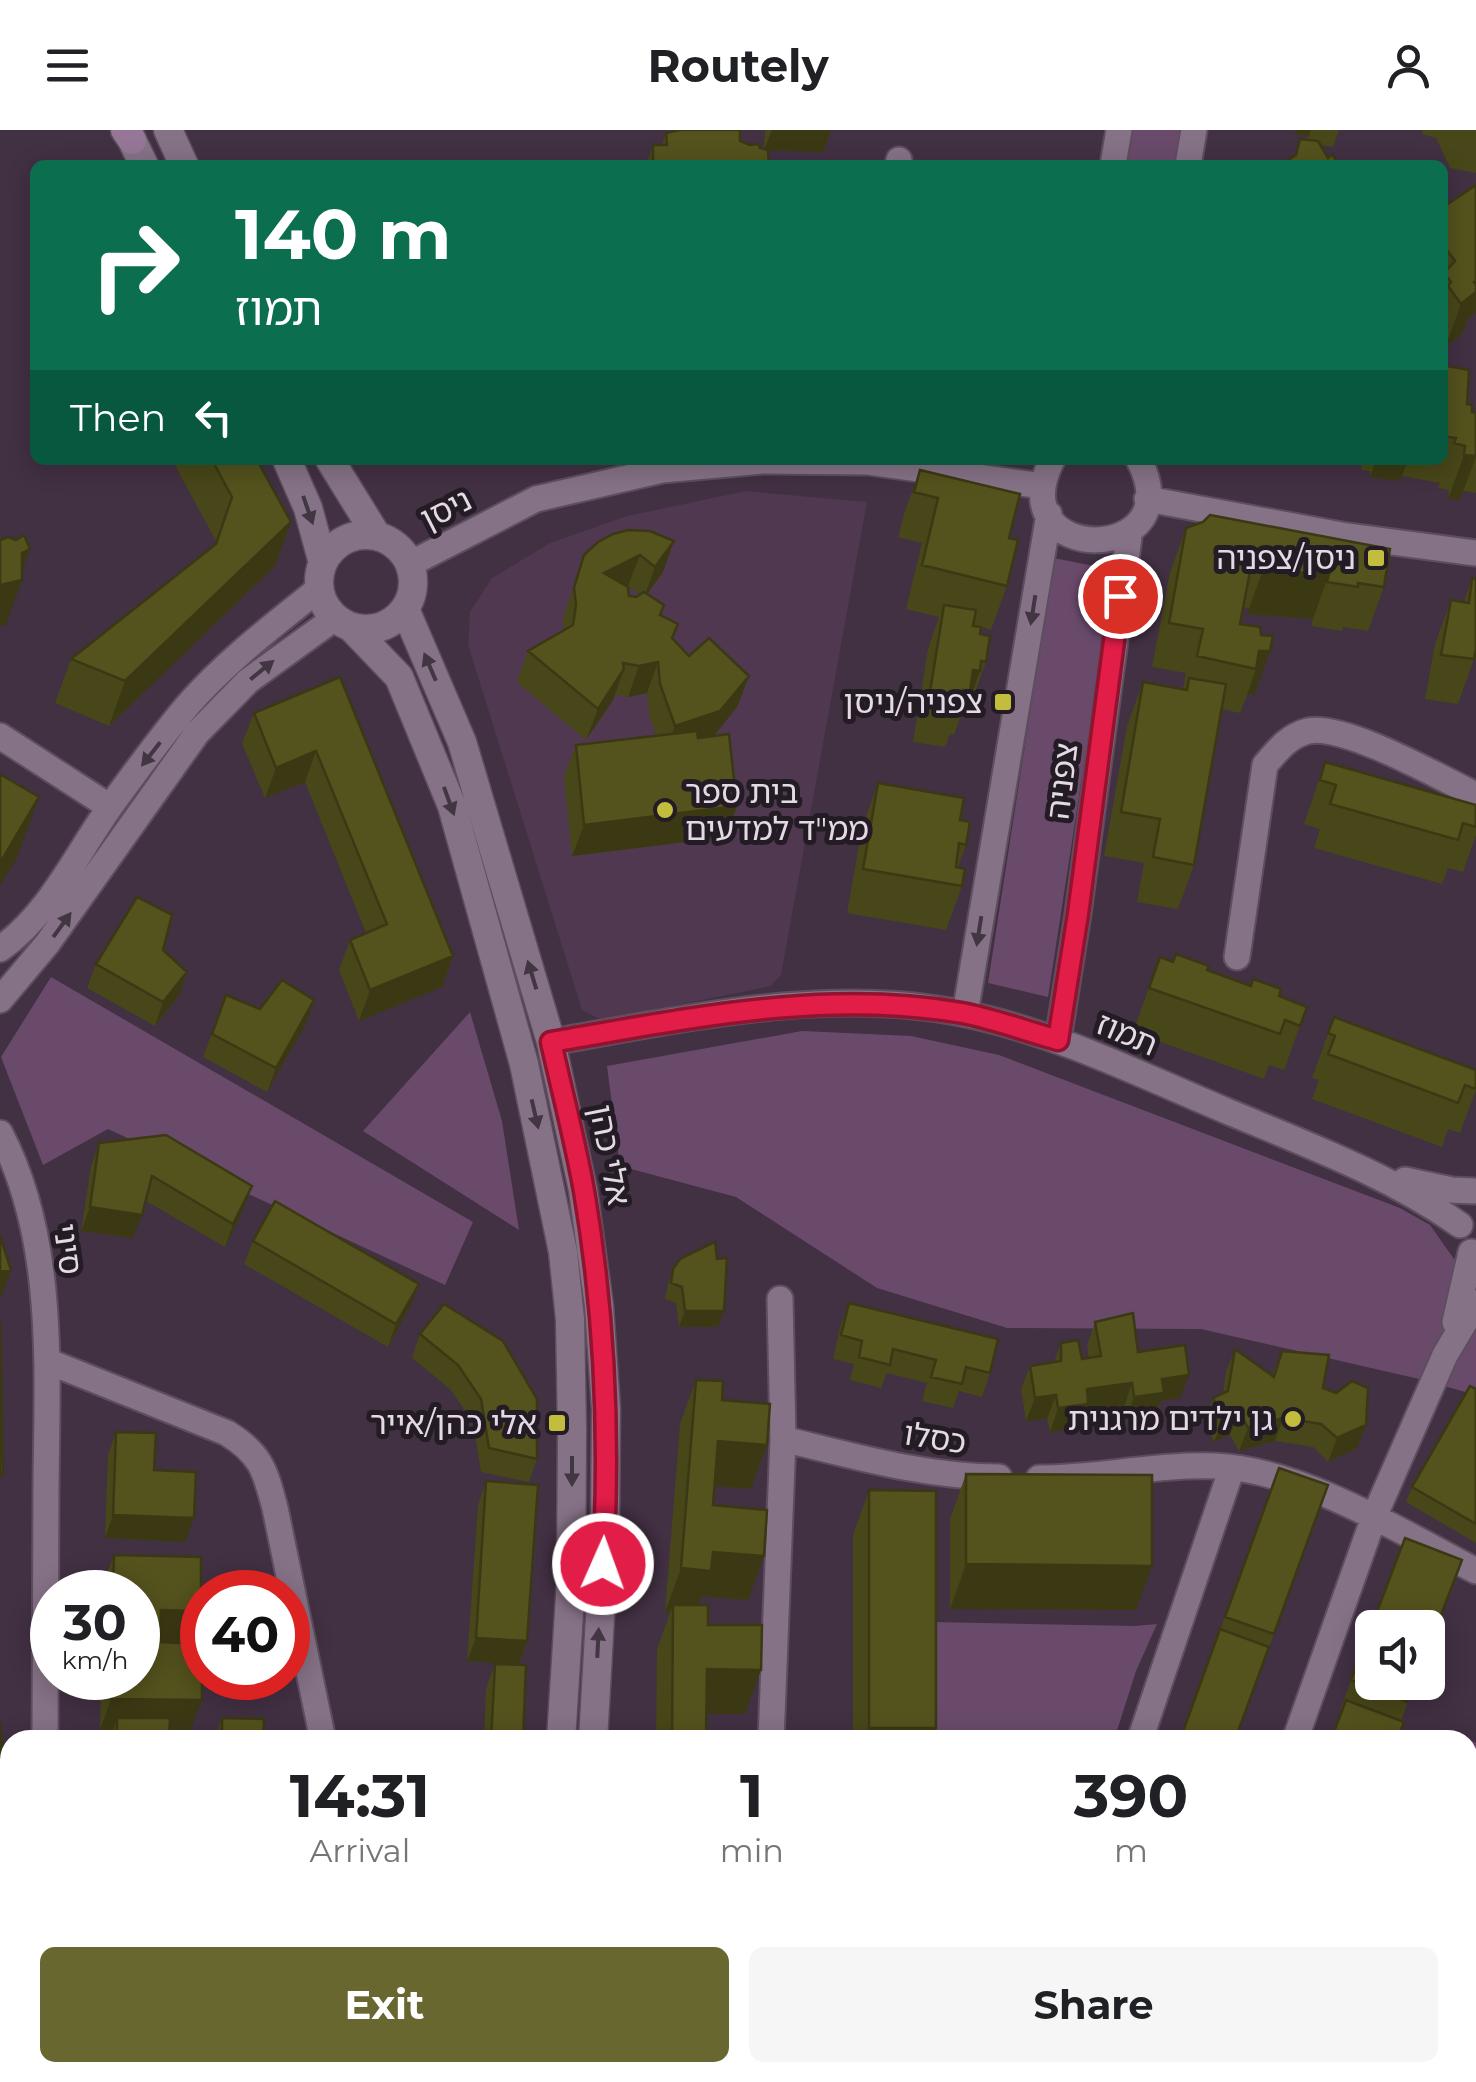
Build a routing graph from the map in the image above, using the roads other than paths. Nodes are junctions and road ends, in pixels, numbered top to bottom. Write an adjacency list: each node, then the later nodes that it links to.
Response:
1 (168, 130): 4 (street)
2 (1119, 130): 5 (street)
3 (1194, 130): 6 (street)
4 (182, 160)
5 (1114, 160)
6 (1189, 160)
7 (289, 465): 20 (street, one-way to 20)
8 (333, 465): 17 (street)
9 (732, 465): 19 (street, ניסן)
10 (896, 465): 13 (street, ניסן)
11 (1050, 465): 13 (street)
12 (1142, 465): 14 (street)
13 (1043, 486): 15 (street)
14 (1148, 499): 16 (street); 18 (street)
15 (1049, 514): 16 (street); 29 (street, צפניה, one-way to 29)
16 (1130, 530): 30 (street, צפניה)
17 (377, 536): 19 (street); 20 (street)
18 (1476, 553)
19 (410, 564): 21 (street)
20 (322, 576): 22 (street); 25 (street, one-way to 25)
21 (405, 609): 22 (street); 31 (street, אלי כהן, one-way to 21)
22 (343, 622): 28 (street, one-way to 22); 47 (street, אלי כהן, one-way to 47)
23 (0, 736): 25 (street)
24 (1476, 794): 27 (street)
25 (110, 806): 26 (street)
26 (0, 950)
27 (1237, 957)
28 (0, 1000)
29 (966, 1014): 30 (street, תמוז); 31 (street, תמוז)
30 (1058, 1040): 33 (street, תמוז)
31 (551, 1042): 48 (street, אלי כהן, one-way to 31)
32 (0, 1133): 40 (street, סיני)
33 (1367, 1170): 34 (street, תמוז); 35 (street, תמוז)
34 (1475, 1190): 35 (street)
35 (1460, 1225): 36 (street)
36 (1473, 1254): 39 (street)
37 (780, 1299): 41 (street)
38 (1476, 1303): 39 (street)
39 (1445, 1356): 43 (street)
40 (47, 1361): 45 (street, סיני); 46 (street)
41 (784, 1439): 42 (street, כסלו); 49 (street)
42 (1232, 1468): 43 (street, כסלו); 50 (street)
43 (1374, 1517): 44 (street, כסלו); 51 (street)
44 (1476, 1571)
45 (45, 1730)
46 (322, 1730)
47 (561, 1730)
48 (594, 1730)
49 (771, 1730)
50 (1143, 1730)
51 (1299, 1730)

